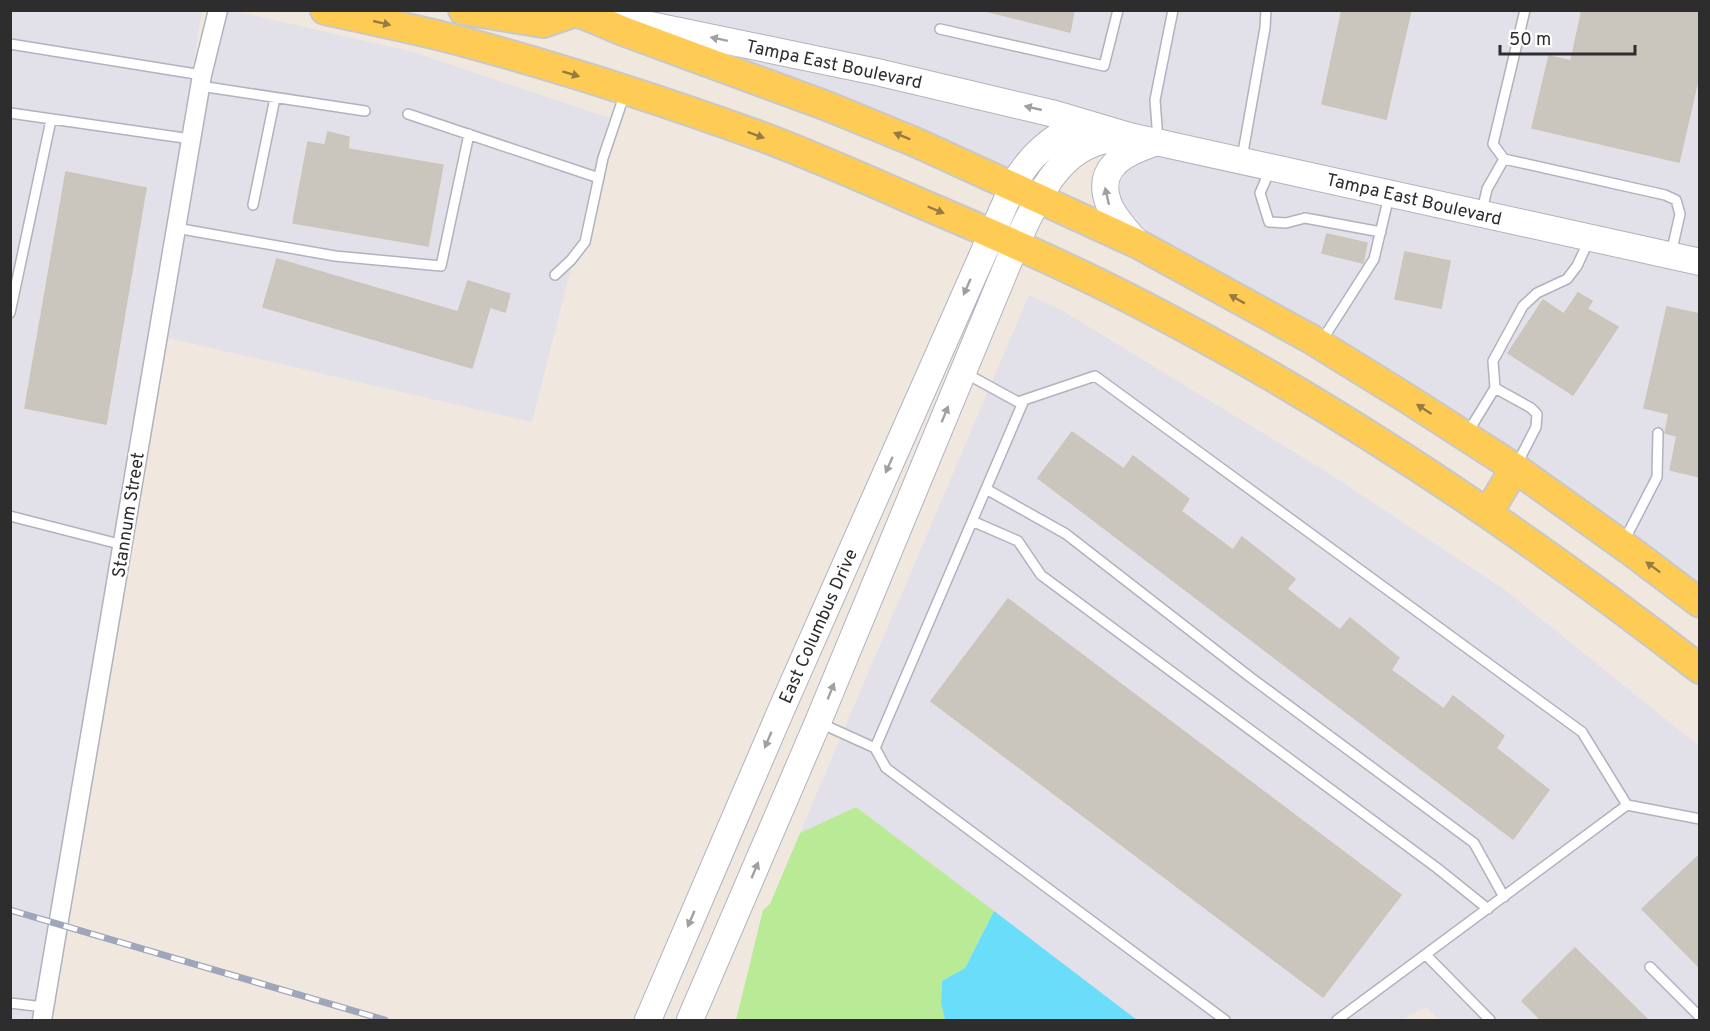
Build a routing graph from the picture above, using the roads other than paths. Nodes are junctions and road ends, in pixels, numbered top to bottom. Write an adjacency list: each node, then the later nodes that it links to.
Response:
1 (218, 10): 11 (street, Stannum Street)
2 (325, 10): 12 (main road, one-way to 12)
3 (463, 10): 8 (main road)
4 (1118, 10): 9 (lane)
5 (1173, 10): 22 (lane)
6 (1266, 10): 24 (lane)
7 (1525, 10): 23 (lane)
8 (576, 12): 18 (street, Tampa East Boulevard, one-way to 8); 27 (main road, one-way to 8)
9 (940, 29)
10 (10, 44): 11 (lane)
11 (201, 80): 13 (lane); 21 (street, Stannum Street)
12 (626, 91): 26 (lane); 34 (main road, one-way to 34)
13 (275, 98): 14 (lane); 29 (lane)
14 (365, 111)
15 (10, 113): 17 (lane)
16 (408, 114): 19 (lane)
17 (51, 120): 21 (lane); 39 (lane)
18 (1081, 122): 20 (street, Tampa East Boulevard); 27 (street)
19 (469, 134): 26 (lane); 31 (lane)
20 (1129, 136): 22 (street, Tampa East Boulevard); 27 (street, Tampa East Boulevard)
21 (191, 139): 31 (street, Stannum Street)
22 (1159, 142): 24 (street, Tampa East Boulevard); 35 (street, one-way to 22)
23 (1504, 159): 30 (lane); 36 (lane)
24 (1242, 161): 25 (street, Tampa East Boulevard)
25 (1272, 167): 28 (street, Tampa East Boulevard); 32 (lane)
26 (599, 178): 38 (lane)
27 (1025, 192): 34 (street); 35 (main road)
28 (1390, 194): 30 (street, Tampa East Boulevard); 32 (lane)
29 (254, 205)
30 (1481, 214): 33 (street, Tampa East Boulevard)
31 (176, 228): 51 (street, Stannum Street)
32 (1381, 232): 40 (lane)
33 (1590, 238): 36 (street, Tampa East Boulevard); 42 (lane)
34 (1003, 239): 41 (street, East Columbus Drive); 48 (main road); 55 (street, East Columbus Drive, one-way to 55)
35 (1138, 244): 40 (main road, one-way to 35)
36 (1671, 256): 37 (street, Tampa East Boulevard)
37 (1700, 262)
38 (555, 275)
39 (10, 313)
40 (1320, 345): 45 (main road, one-way to 40)
41 (963, 371): 43 (lane); 56 (street, East Columbus Drive, one-way to 41)
42 (1495, 388): 45 (lane); 46 (lane)
43 (1024, 400): 47 (lane); 58 (lane)
44 (1658, 433): 52 (lane)
45 (1465, 436): 46 (main road)
46 (1515, 468): 48 (main road); 52 (main road)
47 (986, 489): 50 (lane); 60 (lane)
48 (1488, 513): 54 (main road)
49 (10, 516): 51 (lane)
50 (972, 521): 57 (lane); 61 (lane)
51 (123, 545): 65 (street, Stannum Street)
52 (1622, 545): 53 (main road, one-way to 52)
53 (1700, 603)
54 (1700, 669)
55 (782, 708): 56 (street); 67 (street, East Columbus Drive, one-way to 67)
56 (818, 722): 57 (lane); 68 (street, East Columbus Drive, one-way to 56)
57 (875, 748): 69 (lane)
58 (1627, 805): 59 (lane); 60 (lane)
59 (1700, 819)
60 (1504, 897): 61 (lane)
61 (1488, 909): 62 (lane)
62 (1426, 955): 70 (lane); 71 (lane)
63 (1650, 967): 66 (lane)
64 (10, 1003): 65 (lane)
65 (43, 1014)
66 (1700, 1017)
67 (648, 1020)
68 (690, 1020)
69 (1225, 1020)
70 (1337, 1020)
71 (1490, 1020)

